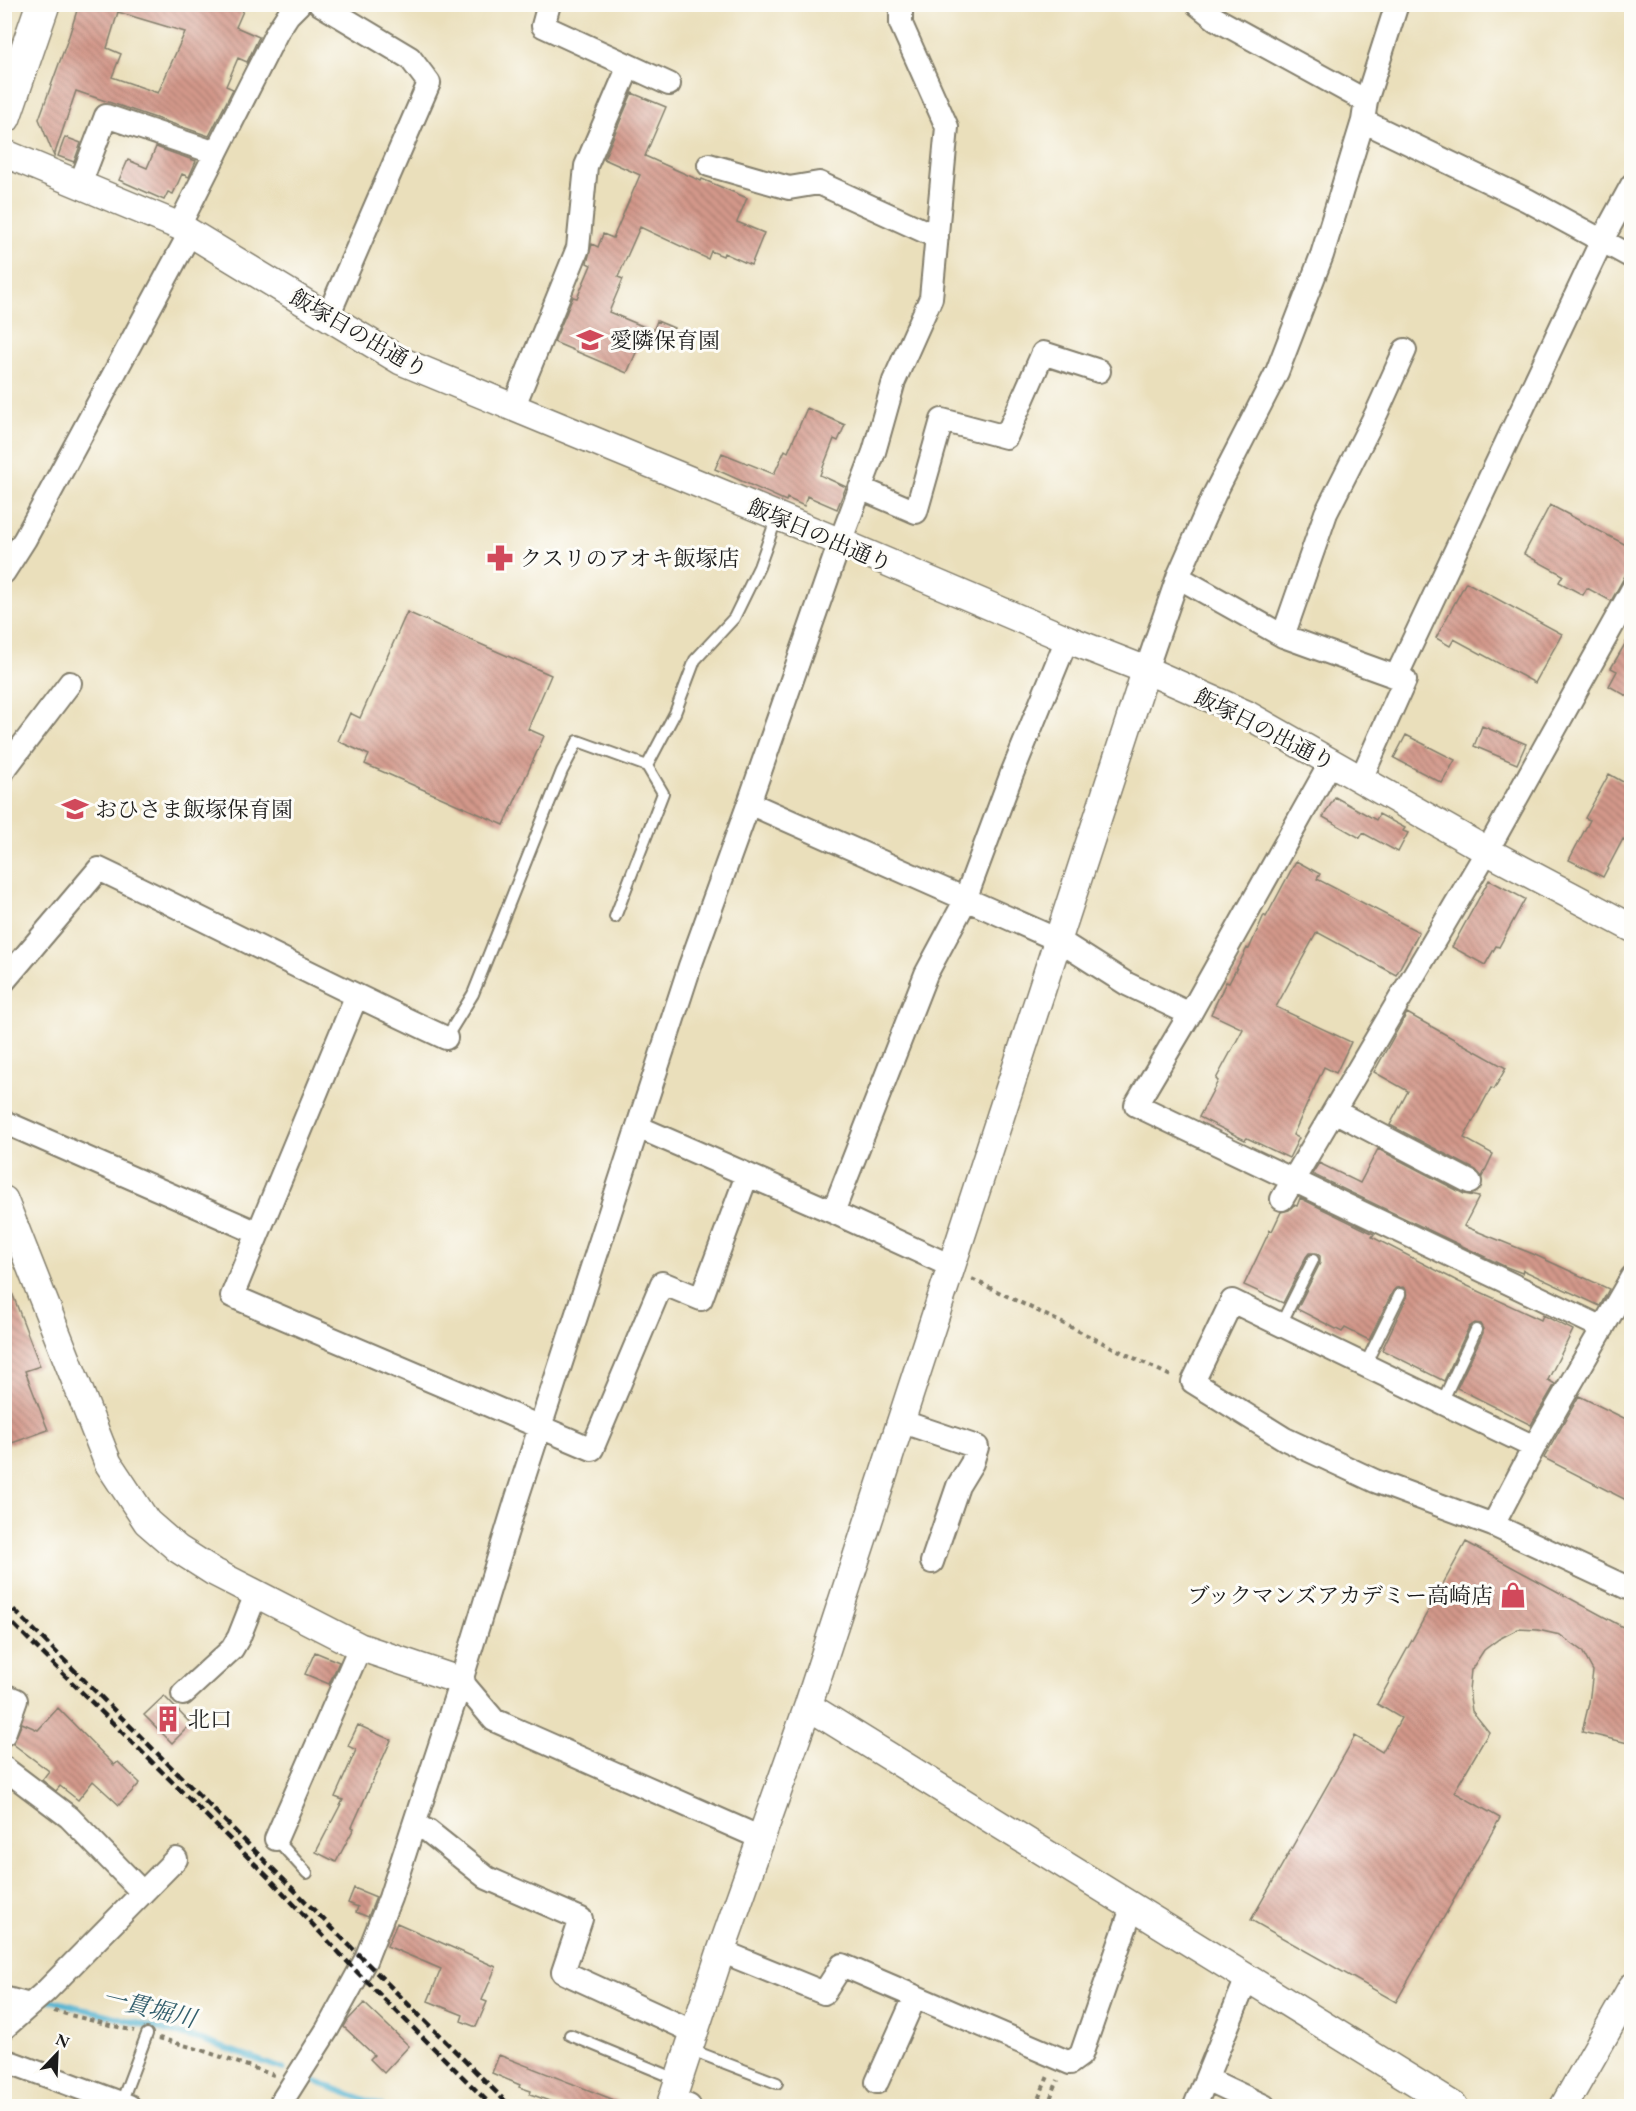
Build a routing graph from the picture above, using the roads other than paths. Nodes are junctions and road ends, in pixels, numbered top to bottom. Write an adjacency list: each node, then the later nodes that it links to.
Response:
1 (43, 4): 11 (main road)
2 (298, 4): 13 (street)
3 (320, 4): 21 (street)
4 (549, 4): 8 (street)
5 (901, 4): 18 (street)
6 (1197, 4): 10 (street)
7 (1397, 4): 10 (street)
8 (629, 66): 9 (street); 24 (street)
9 (669, 84)
10 (1364, 111): 19 (street); 29 (street)
11 (4, 117)
12 (4, 153): 15 (street, 飯塚日の出通り)
13 (216, 153): 15 (street); 17 (street)
14 (709, 165): 18 (street)
15 (80, 184): 17 (street, 飯塚日の出通り)
16 (1632, 185): 19 (street)
17 (184, 230): 21 (street, 飯塚日の出通り); 28 (street)
18 (937, 237): 25 (street)
19 (1602, 240): 20 (street); 34 (street)
20 (1632, 257)
21 (328, 316): 24 (street, 飯塚日の出通り)
22 (1405, 350): 31 (street)
23 (1099, 372): 25 (street)
24 (513, 408): 26 (street, 飯塚日の出通り)
25 (860, 488): 27 (street)
26 (777, 517): 27 (street, 飯塚日の出通り); 37 (lane)
27 (840, 542): 32 (street, 飯塚日の出通り); 40 (street)
28 (4, 572)
29 (1178, 578): 31 (street); 33 (street)
30 (1632, 590): 41 (street)
31 (1283, 636): 34 (street)
32 (1067, 639): 33 (street, 飯塚日の出通り); 42 (street)
33 (1146, 670): 36 (street, 飯塚日の出通り); 45 (street)
34 (1396, 677): 39 (street)
35 (70, 683): 38 (street)
36 (1331, 762): 39 (street, 飯塚日の出通り); 48 (street)
37 (647, 766): 43 (lane); 49 (lane)
38 (4, 770)
39 (1360, 779): 41 (street, 飯塚日の出通り)
40 (749, 803): 42 (street); 52 (street)
41 (1487, 851): 44 (street, 飯塚日の出通り); 50 (street)
42 (965, 899): 45 (street); 57 (street)
43 (615, 917)
44 (1632, 928)
45 (1058, 940): 48 (street); 60 (street)
46 (4, 981): 47 (street)
47 (356, 996): 49 (street); 58 (street)
48 (1190, 1014): 55 (street)
49 (446, 1038)
50 (1334, 1111): 54 (street); 55 (street)
51 (4, 1122): 58 (street)
52 (638, 1127): 53 (street); 69 (street)
53 (747, 1175): 57 (street); 69 (street)
54 (1470, 1182)
55 (1287, 1190): 64 (street)
56 (4, 1200): 74 (street)
57 (833, 1212): 60 (street)
58 (258, 1233): 69 (street)
59 (1313, 1260): 63 (lane)
60 (951, 1266): 68 (street)
61 (1632, 1278): 64 (street)
62 (1400, 1294): 66 (lane)
63 (1281, 1324): 66 (street); 71 (street)
64 (1603, 1328): 70 (street)
65 (1476, 1330): 67 (lane)
66 (1365, 1365): 67 (street)
67 (1442, 1402): 70 (street)
68 (900, 1421): 72 (street); 79 (street)
69 (540, 1428): 76 (street)
70 (1534, 1447): 71 (street)
71 (1493, 1525): 73 (street)
72 (932, 1562)
73 (1632, 1590)
74 (256, 1594): 75 (street); 77 (street)
75 (360, 1647): 76 (street); 84 (street)
76 (461, 1682): 82 (street); 83 (street)
77 (183, 1694)
78 (4, 1695): 80 (street)
79 (808, 1706): 83 (street); 88 (street)
80 (4, 1734)
81 (4, 1768): 87 (street)
82 (414, 1825): 98 (street); 105 (street)
83 (761, 1838): 89 (street)
84 (276, 1839): 86 (lane)
85 (176, 1859): 87 (street)
86 (308, 1873)
87 (142, 1892): 94 (street)
88 (1132, 1908): 90 (street); 92 (street)
89 (721, 1951): 92 (street); 98 (street)
90 (1247, 1978): 100 (street); 108 (street)
91 (1632, 1987): 109 (street)
92 (915, 1997): 101 (street)
93 (4, 1998): 94 (street)
94 (37, 1999): 95 (street)
95 (4, 2028)
96 (147, 2034): 104 (lane)
97 (570, 2035): 103 (lane)
98 (691, 2040): 102 (lane); 103 (street)
99 (4, 2060): 104 (street)
100 (1207, 2079): 106 (street); 107 (street)
101 (877, 2082)
102 (777, 2083)
103 (678, 2098)
104 (123, 2105)
105 (279, 2106)
106 (1195, 2106)
107 (1264, 2106)
108 (1454, 2106)
109 (1564, 2106)

